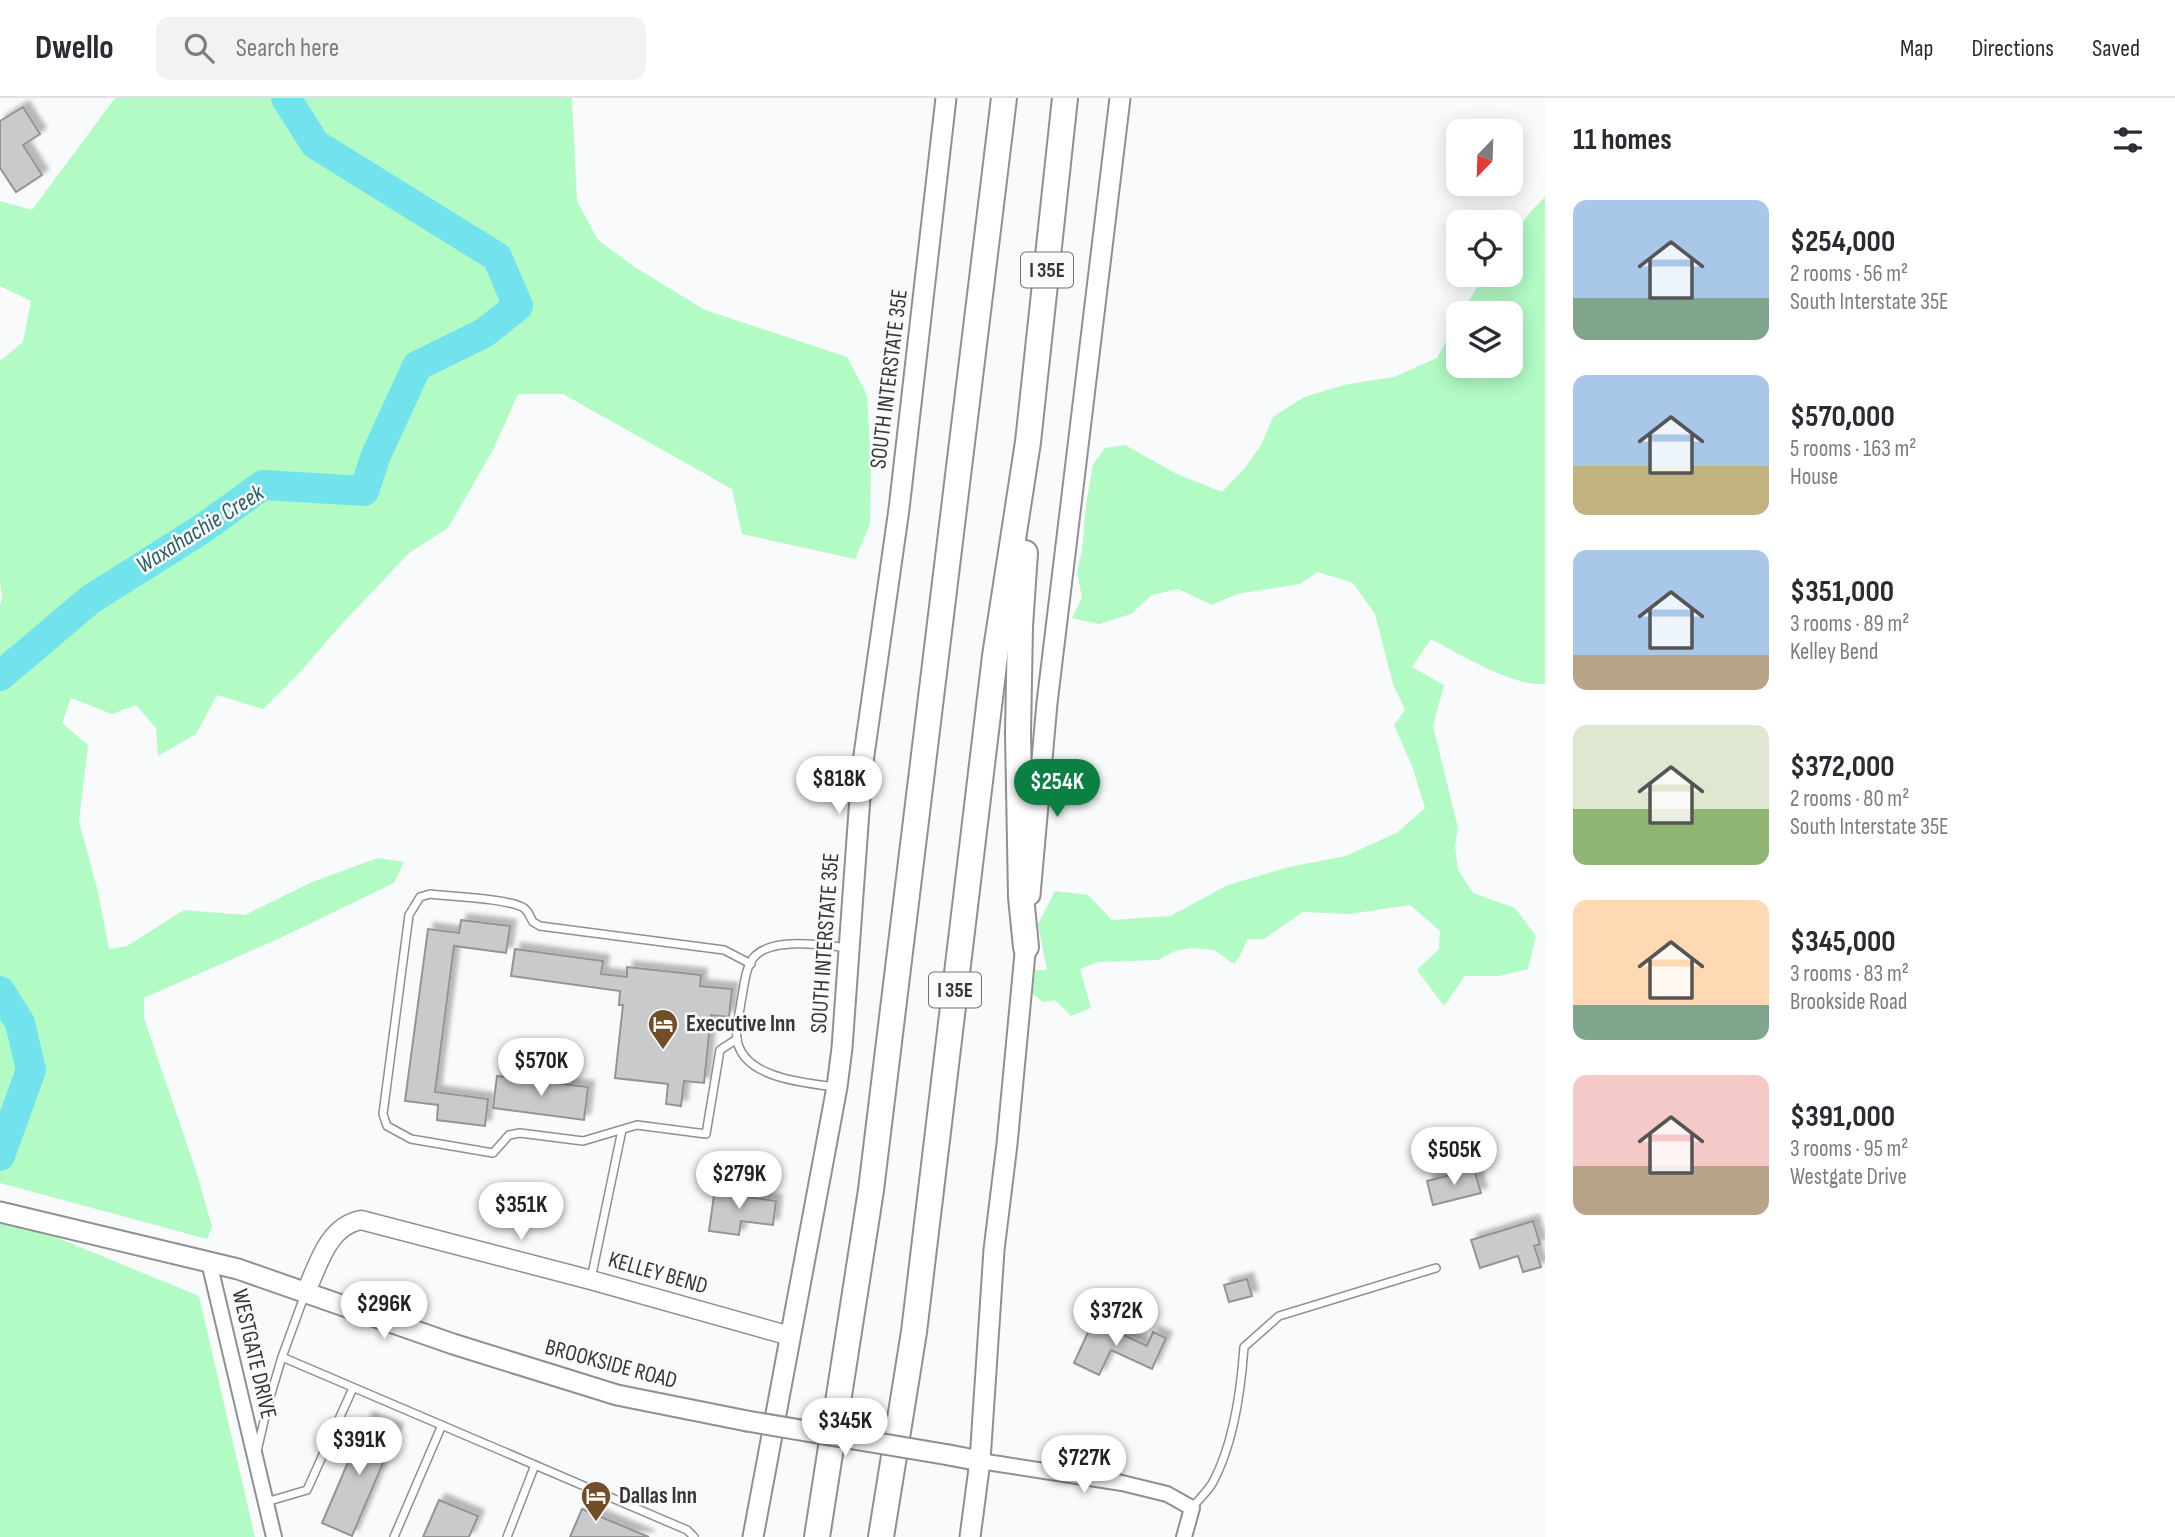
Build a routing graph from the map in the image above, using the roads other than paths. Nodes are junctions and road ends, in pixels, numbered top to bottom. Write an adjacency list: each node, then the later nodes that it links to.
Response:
1 (946, 98): 7 (main road, SOUTH INTERSTATE 35E)
2 (1004, 98): 31 (highway, I 35E)
3 (1065, 98): 5 (highway, I 35E)
4 (1120, 98): 6 (main road)
5 (1028, 442): 6 (highway); 32 (highway, I 35E)
6 (1026, 947): 22 (main road)
7 (849, 948): 8 (lane); 10 (main road, SOUTH INTERSTATE 35E)
8 (751, 964): 9 (lane); 11 (lane)
9 (737, 1039): 10 (lane); 11 (lane)
10 (837, 1087): 17 (main road, SOUTH INTERSTATE 35E)
11 (622, 1130): 15 (lane)
12 (0, 1212): 13 (main road, BROOKSIDE ROAD)
13 (209, 1262): 16 (main road, BROOKSIDE ROAD); 21 (street, WESTGATE DRIVE)
14 (1436, 1268): 25 (lane)
15 (591, 1280): 16 (street, KELLEY BEND); 17 (street, KELLEY BEND)
16 (306, 1292): 18 (lane); 22 (main road, BROOKSIDE ROAD, bridge)
17 (790, 1336): 30 (main road, SOUTH INTERSTATE 35E)
18 (282, 1357): 19 (lane); 21 (lane)
19 (354, 1388): 20 (lane); 24 (lane)
20 (442, 1426): 23 (lane); 27 (lane)
21 (256, 1460): 24 (street, WESTGATE DRIVE)
22 (980, 1461): 25 (street, BROOKSIDE ROAD); 33 (main road)
23 (535, 1465): 28 (lane); 29 (lane)
24 (265, 1502): 26 (street, WESTGATE DRIVE)
25 (1192, 1508): 34 (street)
26 (274, 1537)
27 (394, 1537)
28 (507, 1537)
29 (694, 1537)
30 (752, 1537)
31 (817, 1537)
32 (880, 1537)
33 (970, 1537)
34 (1184, 1537)

